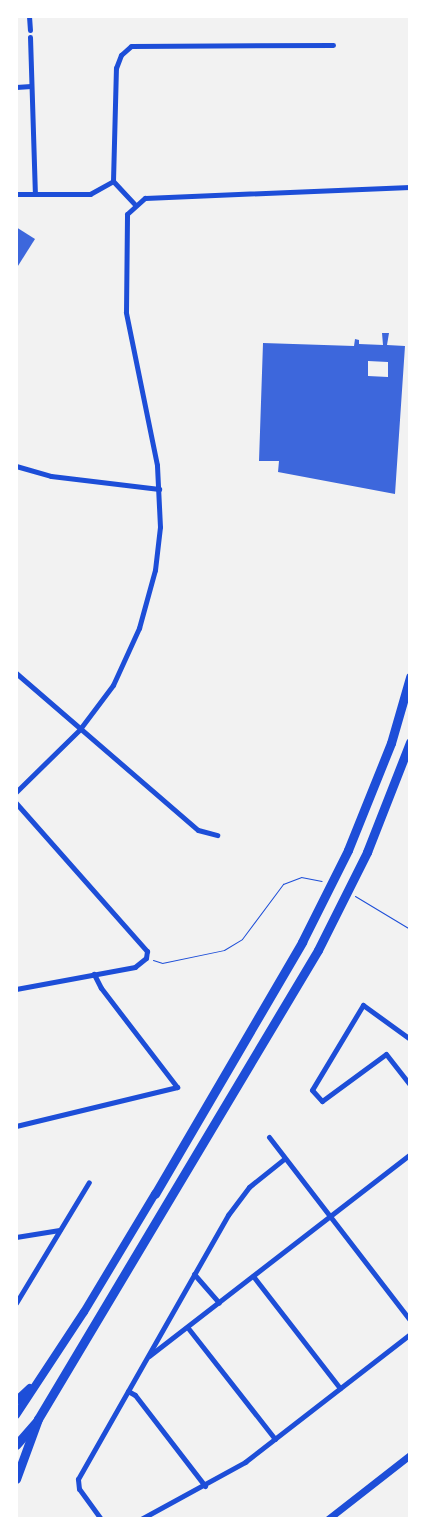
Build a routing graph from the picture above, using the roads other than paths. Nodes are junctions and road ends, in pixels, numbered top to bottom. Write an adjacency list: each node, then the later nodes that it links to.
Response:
1 (29, 16): 2 (street)
2 (30, 30)
3 (30, 37): 5 (street)
4 (333, 45): 7 (street)
5 (31, 86): 6 (street); 10 (street)
6 (16, 87)
7 (113, 181): 10 (street); 11 (street)
8 (410, 187): 11 (street)
9 (16, 194): 10 (street)
10 (34, 194)
11 (135, 204): 13 (street)
12 (16, 466): 13 (street)
13 (159, 489): 16 (street)
14 (16, 673): 16 (street)
15 (410, 677): 30 (highway)
16 (80, 729): 18 (street); 20 (street)
17 (410, 742): 47 (highway)
18 (16, 792)
19 (16, 803): 21 (street)
20 (216, 835)
21 (94, 974): 22 (street); 25 (street)
22 (16, 989)
23 (410, 1039): 24 (street)
24 (410, 1086)
25 (16, 1126)
26 (269, 1137): 28 (street)
27 (410, 1154): 31 (street)
28 (284, 1159): 31 (street); 34 (street)
29 (89, 1182): 32 (street)
30 (155, 1194): 42 (main road)
31 (329, 1216): 35 (street); 38 (street)
32 (59, 1230): 33 (street); 36 (street)
33 (16, 1237)
34 (194, 1274): 37 (street); 41 (street)
35 (253, 1276): 37 (street); 43 (street)
36 (16, 1303)
37 (219, 1303): 39 (street)
38 (410, 1320)
39 (188, 1328): 41 (street); 48 (street)
40 (410, 1334): 43 (street)
41 (146, 1358): 44 (street)
42 (39, 1380): 45 (main road); 46 (main road)
43 (340, 1388): 48 (street)
44 (128, 1391): 52 (street); 53 (street)
45 (16, 1401)
46 (16, 1415)
47 (38, 1419): 49 (highway); 51 (highway)
48 (275, 1439): 52 (street)
49 (16, 1445)
50 (410, 1455): 55 (main road)
51 (16, 1479)
52 (205, 1486): 54 (street)
53 (101, 1519)
54 (141, 1519)
55 (328, 1519)

